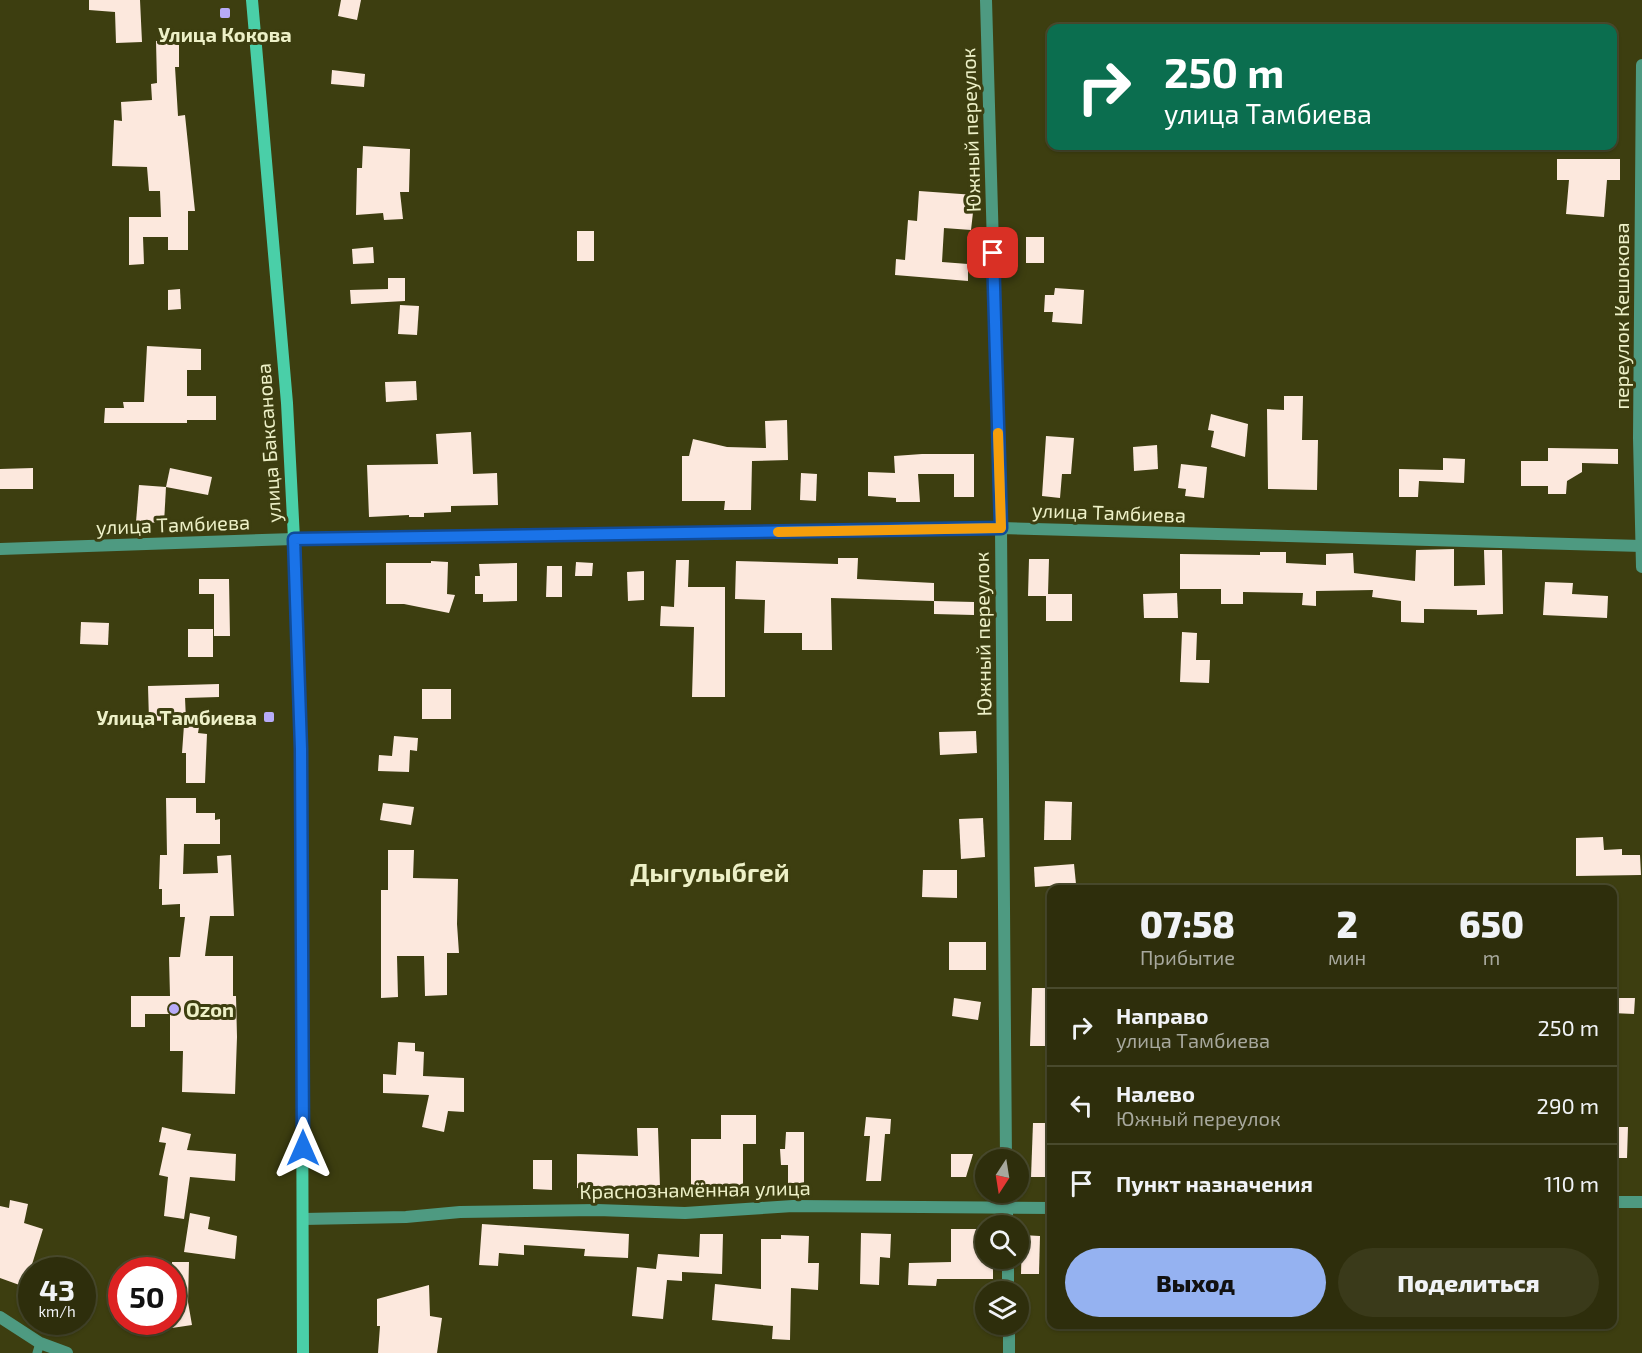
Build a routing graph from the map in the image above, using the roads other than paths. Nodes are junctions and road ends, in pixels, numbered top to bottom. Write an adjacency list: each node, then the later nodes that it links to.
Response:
1 (252, 0): 5 (main road, улица Баксанова)
2 (986, 0): 4 (street, Южный переулок)
3 (1642, 65): 6 (street, переулок Кешокова)
4 (1001, 528): 5 (street, улица Тамбиева); 6 (street, улица Тамбиева); 9 (street, Южный переулок)
5 (294, 539): 7 (street, улица Тамбиева); 16 (main road, улица Баксанова)
6 (1642, 545): 8 (street, переулок Кешокова)
7 (0, 549)
8 (1642, 567)
9 (1006, 1149)
10 (1617, 1202): 11 (street)
11 (1642, 1202)
12 (1007, 1203): 13 (street)
13 (1007, 1208): 14 (street, Краснознамённая улица); 15 (street); 16 (street, Краснознамённая улица)
14 (1047, 1208)
15 (1007, 1215)
16 (303, 1218): 21 (main road, улица Баксанова)
17 (0, 1317): 19 (street)
18 (1009, 1335): 22 (street)
19 (39, 1348): 20 (street)
20 (67, 1353)
21 (303, 1353)
22 (1009, 1353)

